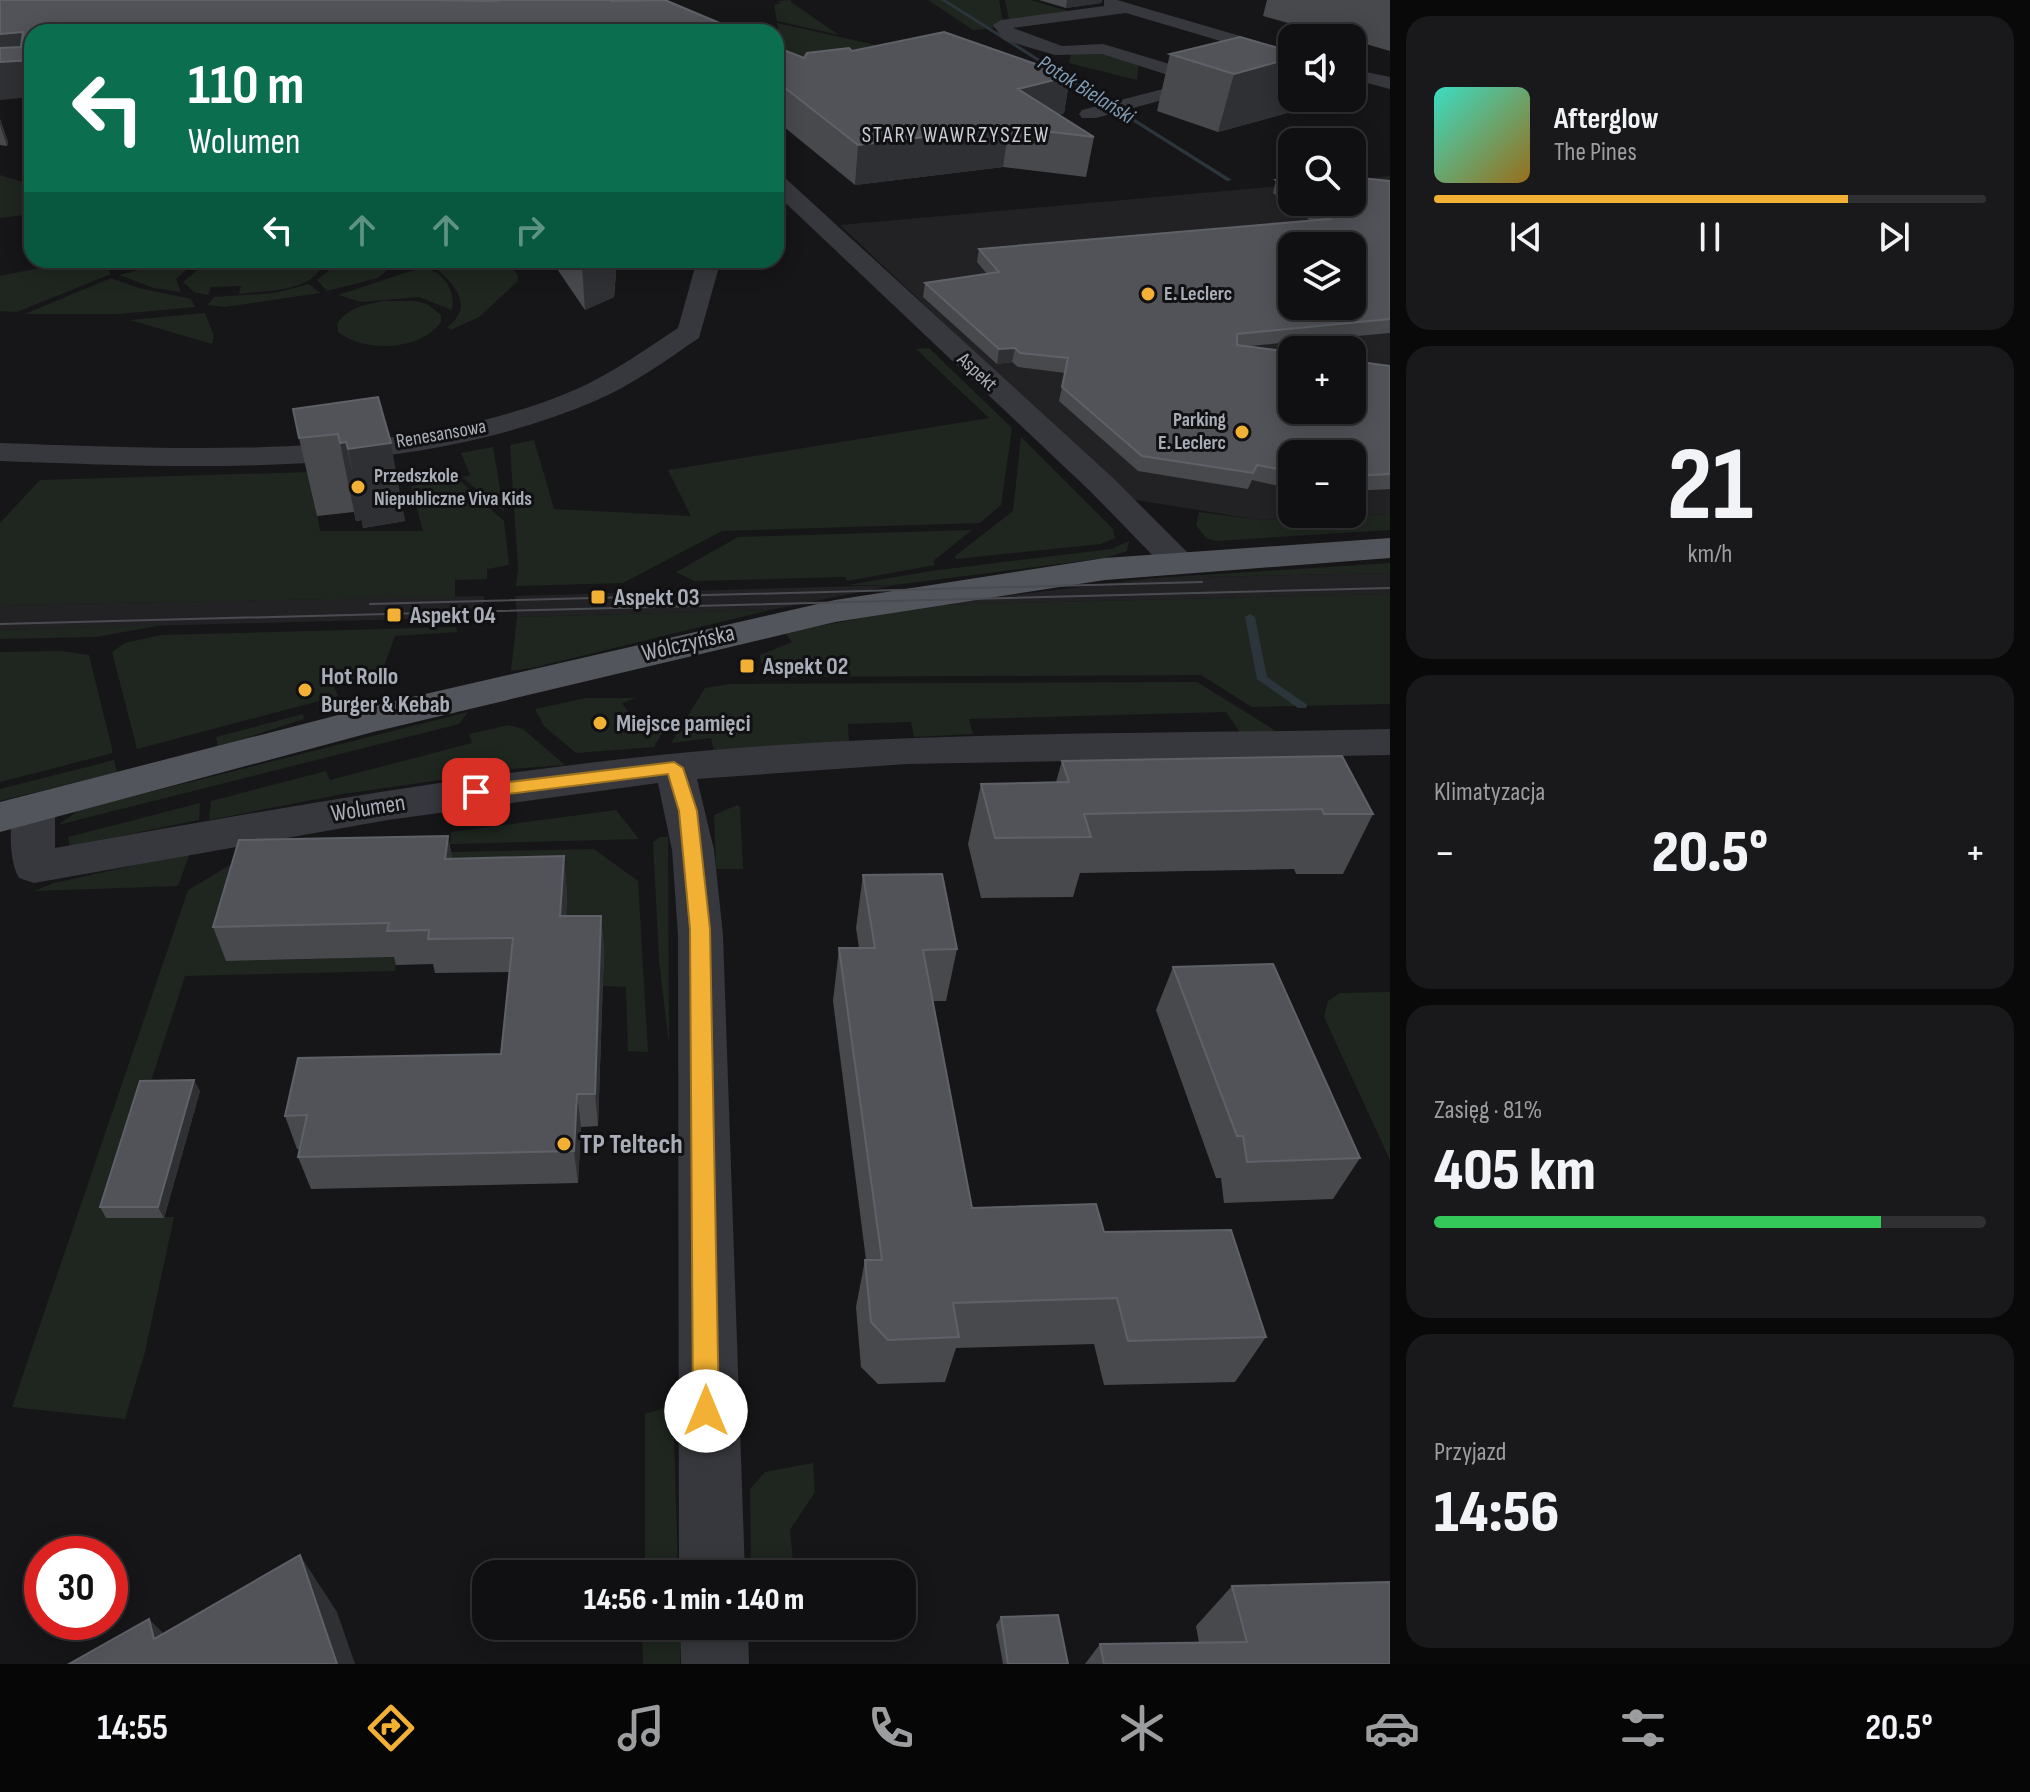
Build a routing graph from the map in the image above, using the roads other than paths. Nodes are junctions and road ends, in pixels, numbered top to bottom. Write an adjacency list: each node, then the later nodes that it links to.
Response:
1 (1278, 54): 4 (street)
2 (1278, 62): 4 (street)
3 (1366, 77): 5 (street)
4 (1210, 82): 6 (street)
5 (1390, 83)
6 (1105, 110)
7 (784, 193): 11 (street, Aspekt)
8 (707, 268): 9 (street, Renesansowa)
9 (0, 452)
10 (1390, 548): 11 (main road, Wólczyńska)
11 (1178, 562): 14 (main road, Wólczyńska)
12 (1390, 742): 13 (street)
13 (674, 768): 14 (street, Wolumen); 15 (street)
14 (17, 812)
15 (711, 1560)
16 (714, 1640): 17 (street)
17 (715, 1664)

